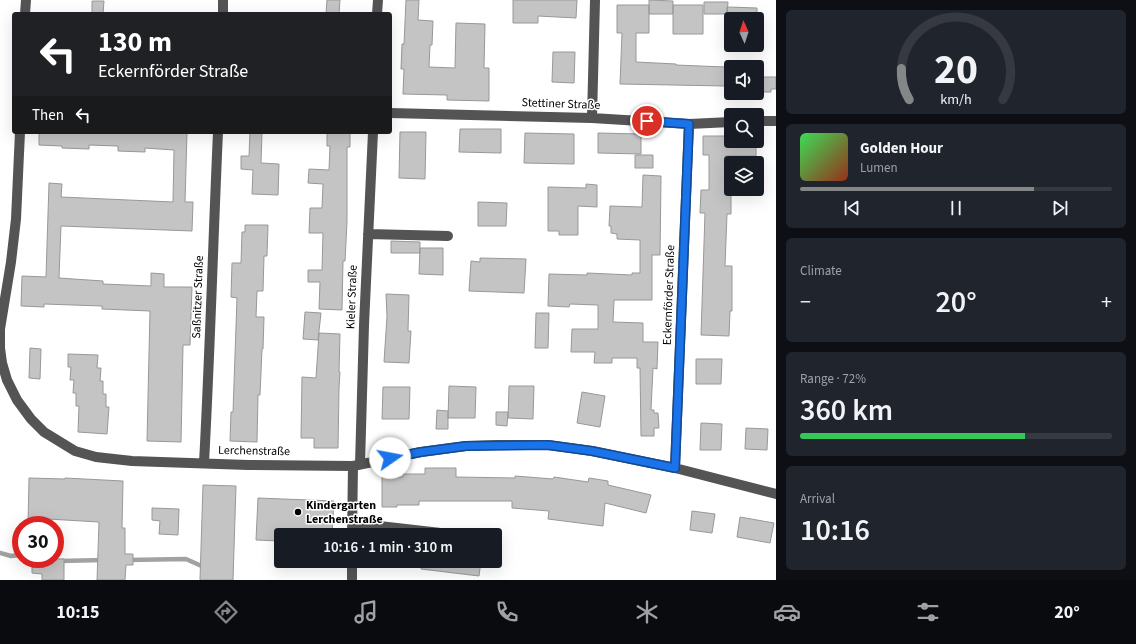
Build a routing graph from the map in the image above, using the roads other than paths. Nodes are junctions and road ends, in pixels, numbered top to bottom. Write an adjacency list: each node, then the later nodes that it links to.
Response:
1 (26, 0): 5 (street)
2 (223, 0): 6 (street)
3 (378, 0): 7 (street)
4 (595, 0): 9 (street)
5 (25, 12)
6 (223, 12)
7 (377, 12)
8 (392, 113): 9 (street, Stettiner Straße)
9 (592, 118): 13 (street, Stettiner Straße)
10 (764, 121): 11 (street)
11 (776, 121)
12 (724, 122): 13 (street, Stettiner Straße)
13 (689, 124): 21 (street, Eckernförder Straße)
14 (20, 134): 19 (street, Lerchenstraße)
15 (218, 134): 19 (street, Saßnitzer Straße)
16 (372, 134): 17 (street, Kieler Straße)
17 (368, 234): 18 (street); 20 (street, Kieler Straße)
18 (448, 236)
19 (204, 463): 20 (street, Lerchenstraße)
20 (357, 465): 21 (street, Lerchenstraße); 23 (street, Kieler Straße)
21 (675, 468): 22 (street, Lerchenstraße)
22 (776, 494)
23 (353, 523): 24 (street, Kieler Straße); 25 (street)
24 (353, 528)
25 (397, 528)
26 (352, 568): 27 (street)
27 (352, 580)

